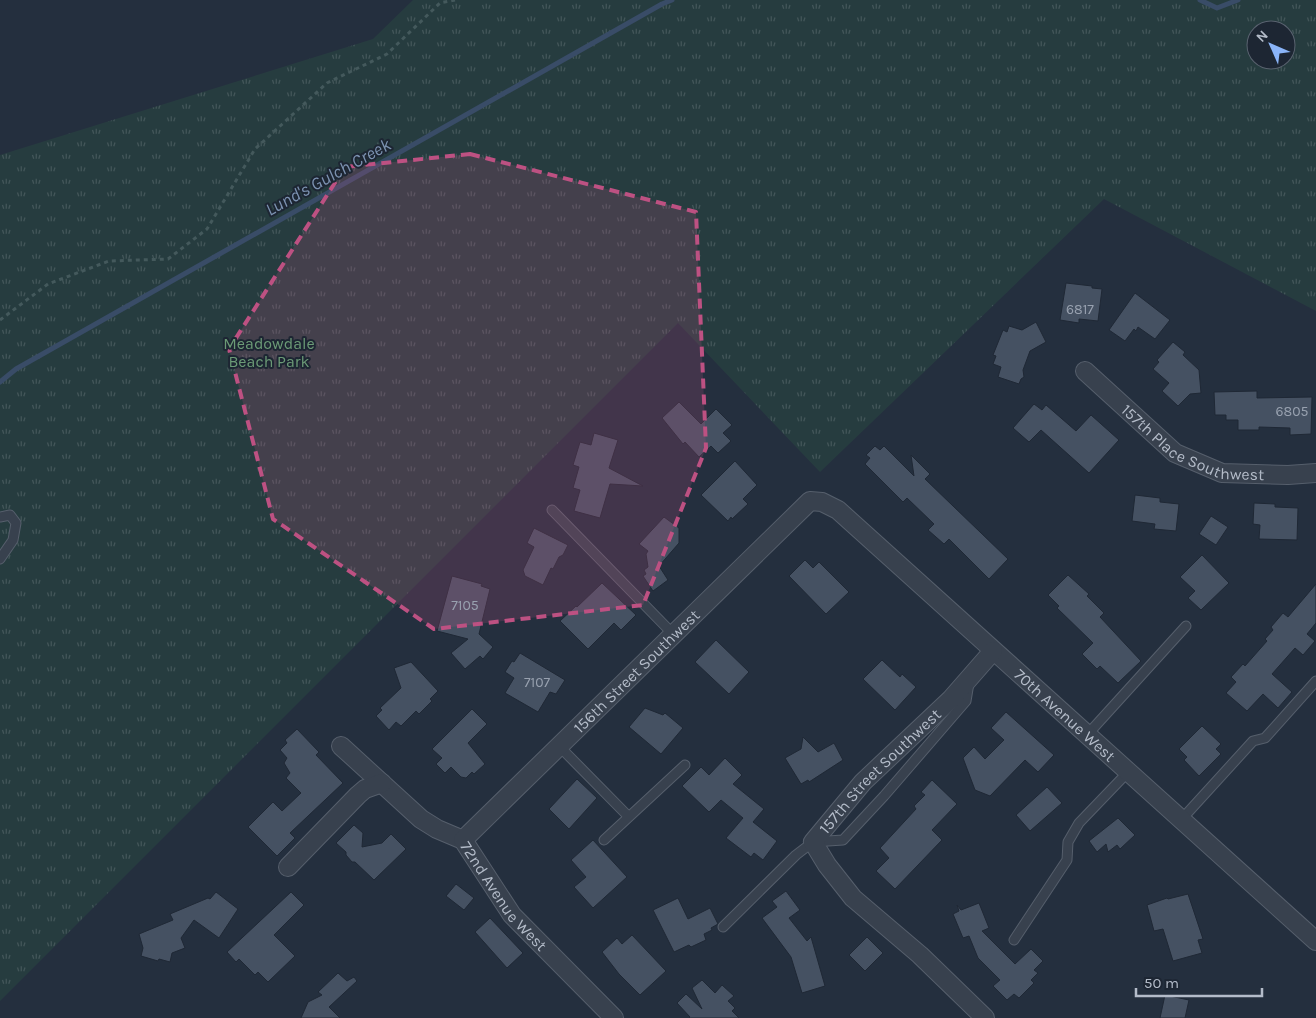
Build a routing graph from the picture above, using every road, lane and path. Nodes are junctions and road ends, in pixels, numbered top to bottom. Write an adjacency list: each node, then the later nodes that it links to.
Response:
1 (455, 0): 2 (path)
2 (0, 320)
3 (1085, 371): 4 (street, 157th Place Southwest)
4 (1316, 474)
5 (810, 501): 10 (street, 156th Street Southwest); 11 (street, 70th Avenue West)
6 (552, 510): 10 (lane)
7 (0, 517): 8 (lane)
8 (0, 559)
9 (1186, 626): 14 (lane)
10 (673, 634): 16 (street, 156th Street Southwest)
11 (993, 651): 12 (street, 157th Street Southwest); 14 (street, 70th Avenue West)
12 (970, 678): 24 (street, 157th Street Southwest); 24 (lane)
13 (1316, 681): 21 (lane)
14 (1088, 735): 18 (street, 70th Avenue West)
15 (341, 746): 19 (street, 72nd Avenue West)
16 (559, 746): 20 (lane); 22 (street, 156th Street Southwest)
17 (685, 765): 20 (lane)
18 (1128, 772): 21 (street, 70th Avenue West); 27 (lane)
19 (382, 783): 22 (street, 72nd Avenue West); 25 (street)
20 (628, 816): 23 (lane)
21 (1181, 820): 28 (street, 70th Avenue West)
22 (463, 840): 29 (street, 72nd Avenue West)
23 (604, 840)
24 (813, 842): 26 (lane); 30 (street, 157th Street Southwest)
25 (288, 867)
26 (723, 927)
27 (1014, 940)
28 (1316, 941)
29 (614, 1018)
30 (985, 1018)

